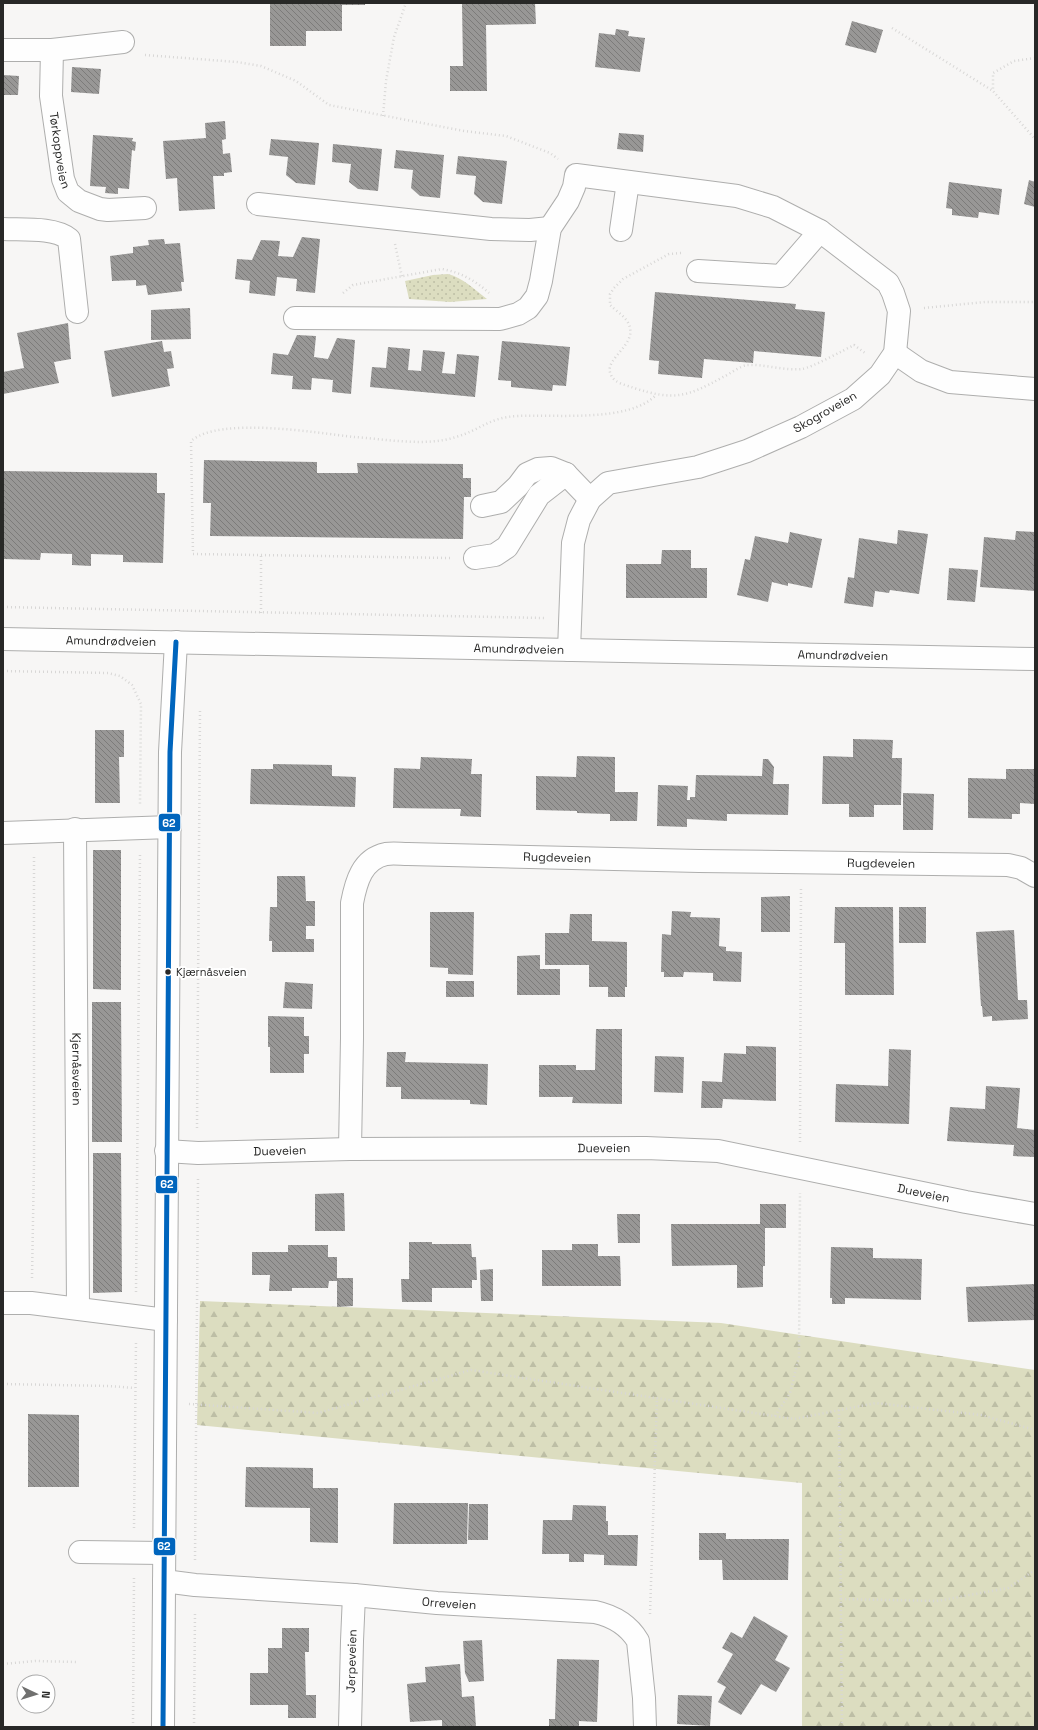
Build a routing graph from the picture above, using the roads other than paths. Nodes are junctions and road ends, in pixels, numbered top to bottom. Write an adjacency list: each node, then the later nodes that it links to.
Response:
1 (123, 42): 3 (street)
2 (3, 50): 3 (street)
3 (52, 50): 6 (street, Tørkoppveien)
4 (628, 182): 7 (street, Skogroveien); 9 (street); 10 (street, Skogroveien)
5 (258, 204): 7 (street)
6 (145, 208)
7 (550, 228): 13 (street)
8 (3, 229): 12 (street)
9 (621, 230)
10 (820, 231): 11 (street); 14 (street, Skogroveien)
11 (698, 271)
12 (77, 312)
13 (295, 318)
14 (895, 353): 15 (street); 17 (street, Skogroveien)
15 (1035, 389)
16 (566, 474): 17 (street); 18 (street); 19 (street)
17 (590, 499): 22 (street, Skogroveien)
18 (482, 506)
19 (475, 558)
20 (3, 639): 21 (street, Amundrødveien)
21 (176, 642): 22 (street, Amundrødveien); 24 (street)
22 (569, 650): 23 (street, Amundrødveien)
23 (1035, 659)
24 (170, 827): 25 (street); 29 (street)
25 (75, 829): 26 (street); 32 (street, Kjernåsveien)
26 (3, 833)
27 (1035, 876): 28 (street, Rugdeveien)
28 (350, 1149): 29 (street, Dueveien); 30 (street, Dueveien)
29 (166, 1151): 33 (street)
30 (1035, 1214)
31 (3, 1303): 32 (street)
32 (78, 1308): 33 (street)
33 (166, 1320): 35 (street)
34 (80, 1552): 35 (street)
35 (164, 1553): 36 (street)
36 (164, 1581): 37 (street, Orreveien); 38 (street)
37 (354, 1595): 39 (street, Jerpeveien); 40 (street, Orreveien)
38 (163, 1727)
39 (350, 1727)
40 (645, 1727)

